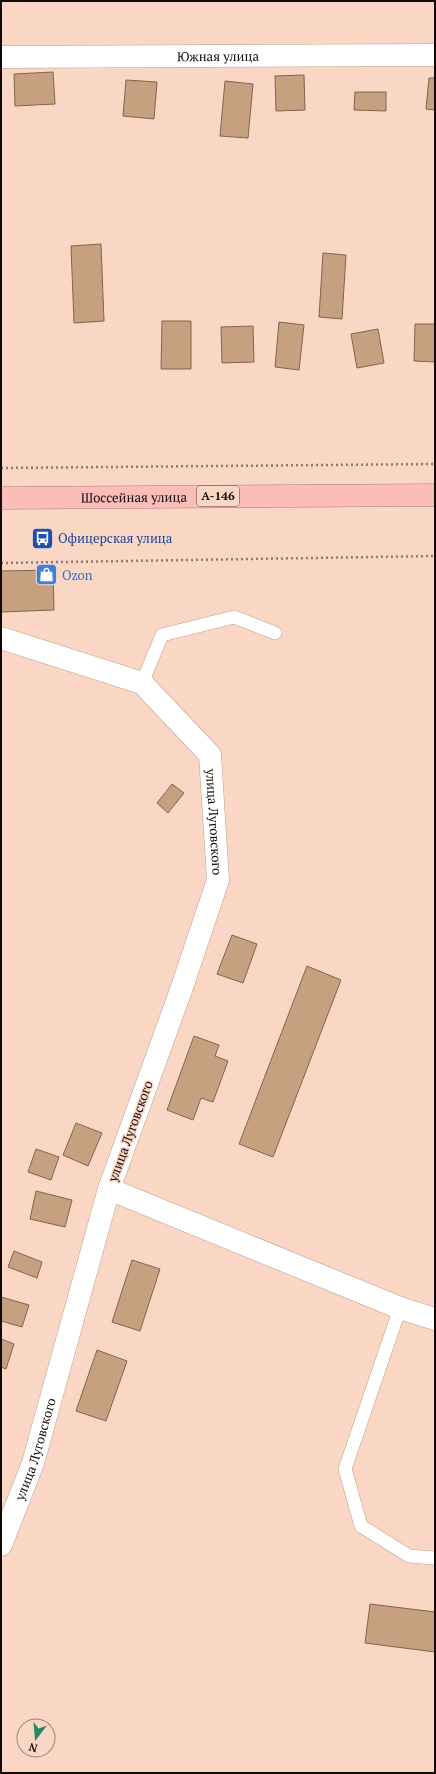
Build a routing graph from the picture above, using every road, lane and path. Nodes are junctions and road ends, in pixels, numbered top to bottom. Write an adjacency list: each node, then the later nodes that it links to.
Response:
1 (435, 55): 2 (street, Южная улица)
2 (1, 58)
3 (435, 464): 4 (path)
4 (1, 468)
5 (435, 495): 6 (highway, Шоссейная улица / А-146)
6 (1, 498)
7 (435, 556): 8 (path)
8 (1, 563)
9 (275, 633): 11 (lane)
10 (1, 638): 11 (street, улица Луговского)
11 (142, 683): 12 (street, улица Луговского)
12 (109, 1189): 13 (street, улица Луговского); 15 (street, улица Луговского)
13 (400, 1308): 14 (street, улица Луговского); 16 (lane)
14 (435, 1319)
15 (1, 1545)
16 (435, 1558)

